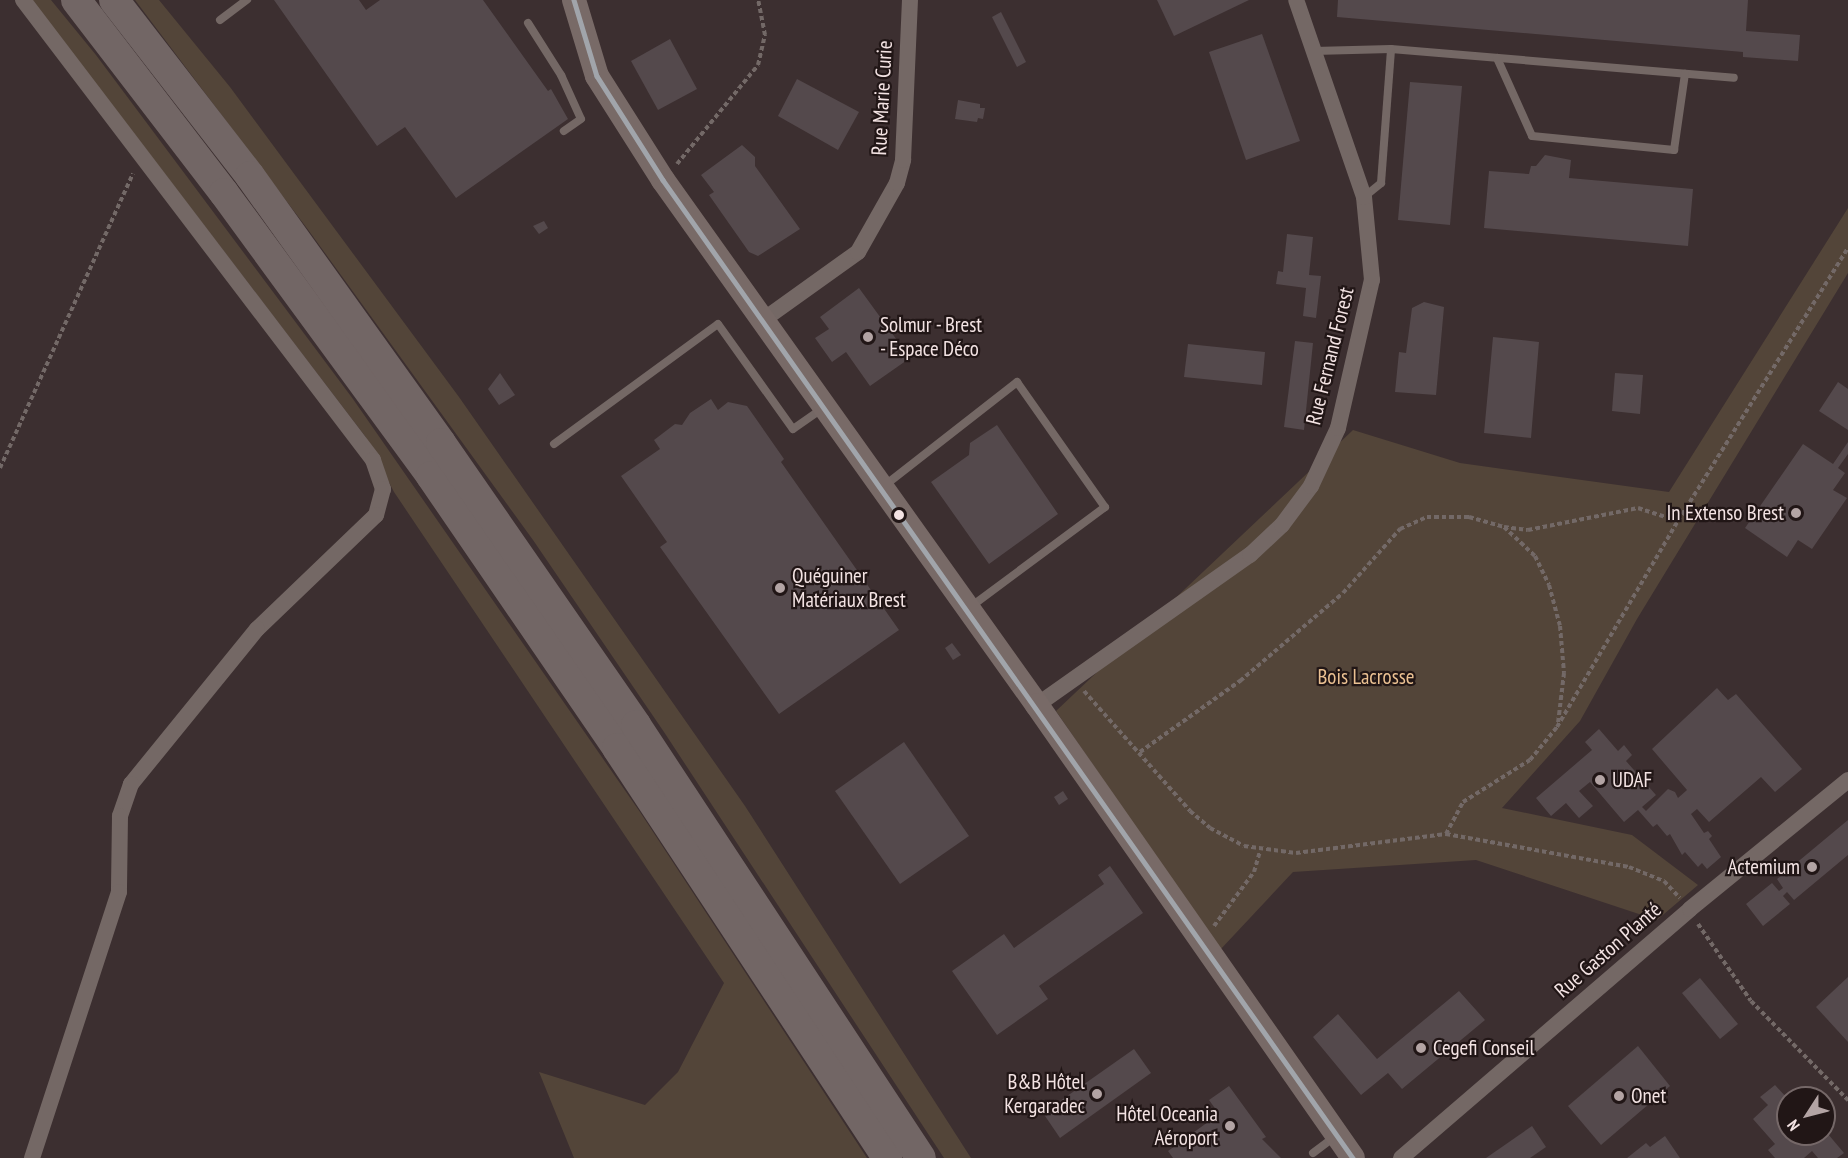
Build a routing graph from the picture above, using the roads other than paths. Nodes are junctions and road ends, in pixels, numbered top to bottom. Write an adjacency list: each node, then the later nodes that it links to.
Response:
1 (23, 0): 26 (street)
2 (76, 0): 27 (highway)
3 (114, 0): 28 (highway)
4 (247, 0): 8 (lane)
5 (574, 0): 17 (street)
6 (910, 0): 17 (street, Rue Marie Curie)
7 (1296, 0): 11 (street, Rue Fernand Forest)
8 (220, 20)
9 (528, 23): 15 (lane)
10 (1391, 49): 11 (lane); 12 (lane); 16 (lane)
11 (1314, 51): 16 (street, Rue Fernand Forest)
12 (1497, 58): 13 (lane); 13 (lane)
13 (1685, 74): 14 (lane)
14 (1734, 78)
15 (564, 131)
16 (1364, 197): 22 (street, Rue Fernand Forest)
17 (764, 320): 18 (street)
18 (825, 406): 19 (lane); 20 (street)
19 (554, 444)
20 (883, 488): 21 (street); 21 (lane)
21 (968, 608): 22 (street)
22 (1037, 705): 24 (street)
23 (1848, 780): 30 (street, Rue Gaston Planté)
24 (1337, 1135): 25 (lane); 29 (street)
25 (1313, 1153)
26 (32, 1158)
27 (887, 1158)
28 (921, 1158)
29 (1353, 1158)
30 (1401, 1158)

